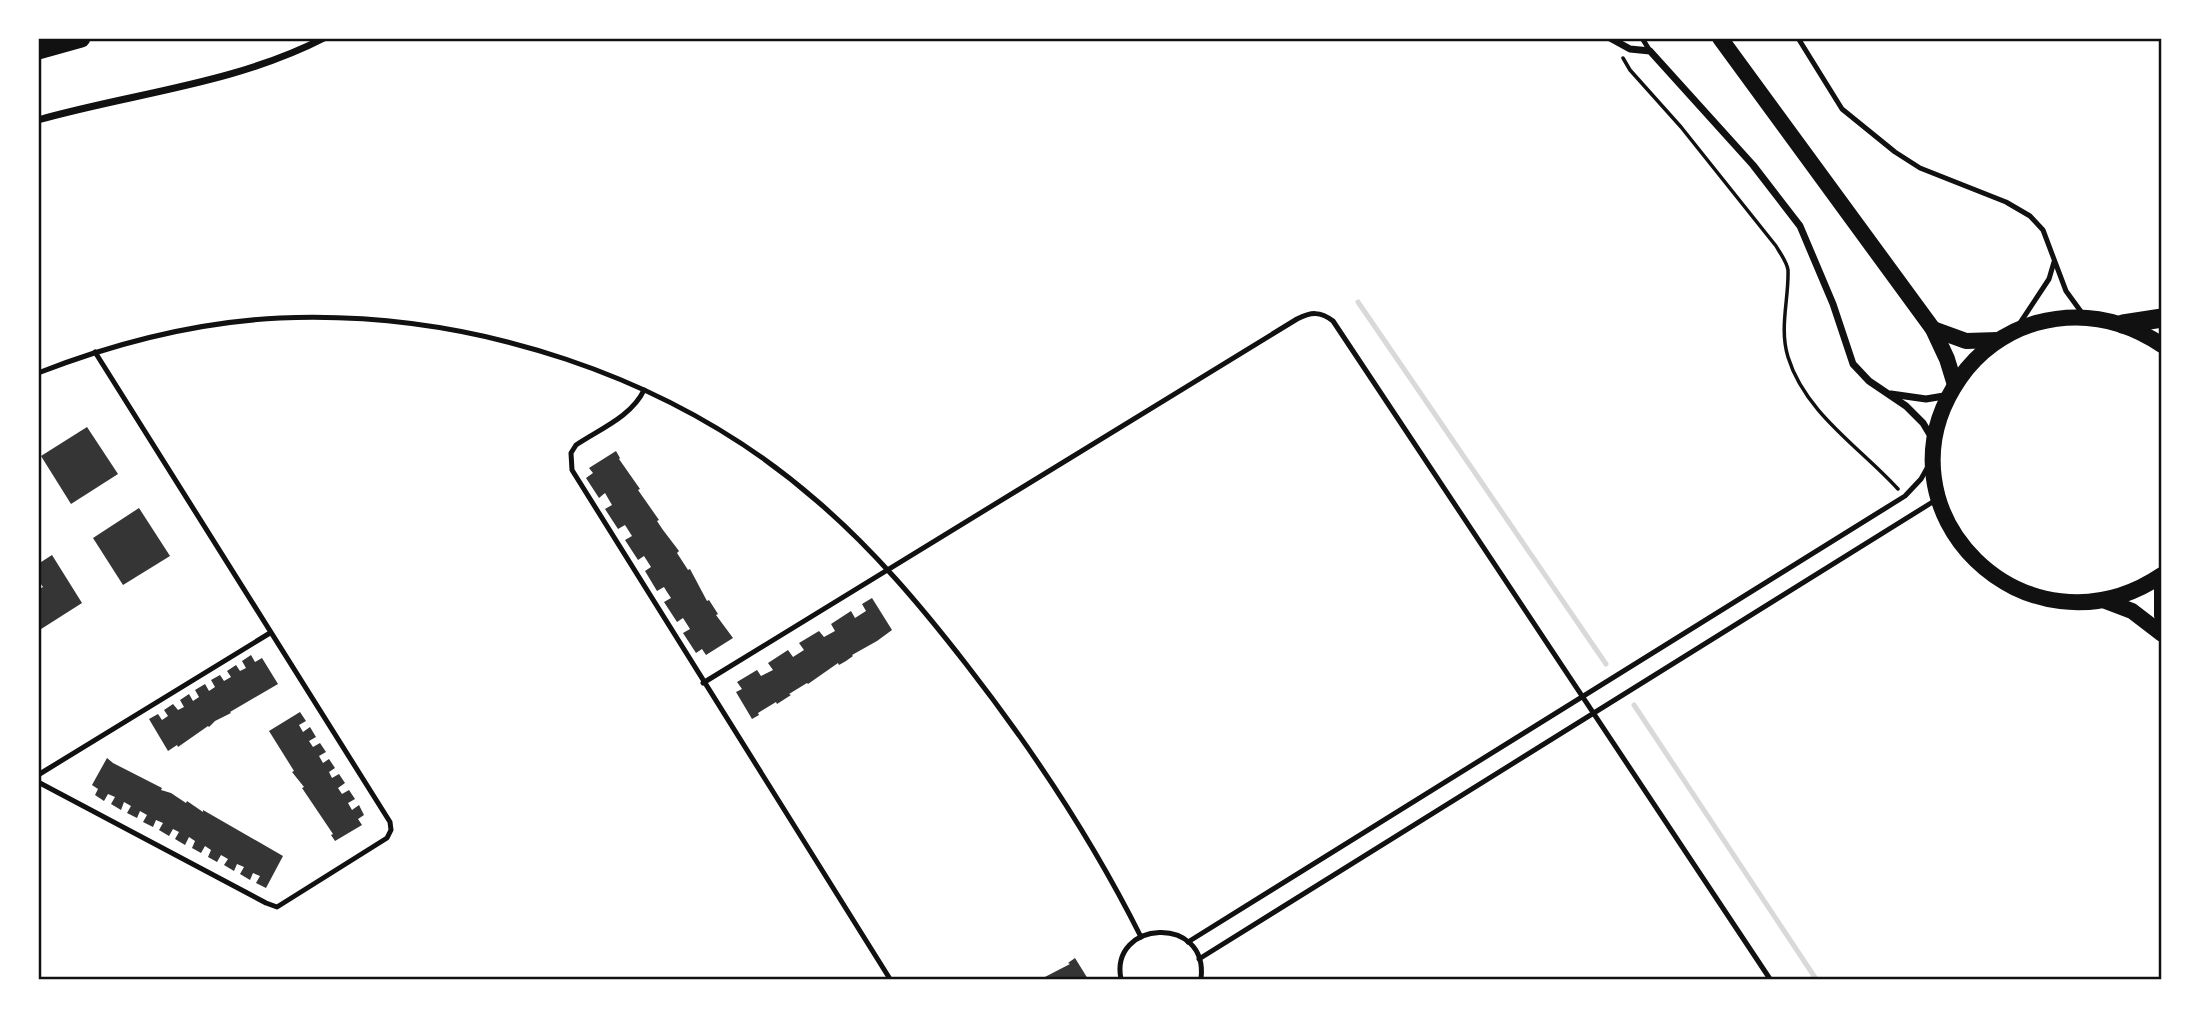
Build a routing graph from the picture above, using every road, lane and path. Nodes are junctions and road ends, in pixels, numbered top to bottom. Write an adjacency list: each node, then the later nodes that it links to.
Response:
1 (81, 38): 7 (highway)
2 (324, 38): 9 (street)
3 (1611, 38): 8 (street); 24 (path)
4 (1642, 38): 8 (lane)
5 (1720, 38): 14 (main road)
6 (1798, 38): 10 (lane)
7 (38, 50)
8 (1650, 51): 22 (street)
9 (38, 120)
10 (2054, 262): 11 (lane); 15 (lane)
11 (2085, 317): 13 (main road); 15 (main road)
12 (2161, 318): 13 (highway)
13 (2123, 324): 17 (main road)
14 (1933, 329): 16 (main road); 21 (main road)
15 (2013, 332): 16 (main road)
16 (1998, 340): 21 (main road)
17 (2161, 345)
18 (95, 352): 19 (lane); 20 (lane); 30 (lane)
19 (38, 373)
20 (644, 390): 26 (lane); 32 (lane)
21 (1953, 390): 22 (street); 23 (main road)
22 (1887, 394): 23 (street)
23 (1935, 449): 24 (lane); 25 (main road)
24 (1905, 496): 33 (lane)
25 (1939, 498): 28 (main road); 34 (lane)
26 (887, 569): 32 (lane); 33 (lane); 37 (lane)
27 (2161, 575): 28 (main road); 29 (main road)
28 (2103, 600): 31 (main road)
29 (2161, 616)
30 (270, 633): 35 (lane); 36 (lane)
31 (2161, 634)
32 (703, 683): 40 (lane)
33 (1583, 695): 34 (lane); 38 (lane)
34 (1594, 713): 39 (lane); 43 (lane)
35 (38, 775)
36 (38, 782)
37 (1141, 937): 38 (lane); 41 (lane)
38 (1188, 942): 39 (lane)
39 (1199, 959): 42 (lane)
40 (890, 979)
41 (1121, 979)
42 (1201, 979)
43 (1770, 979)

